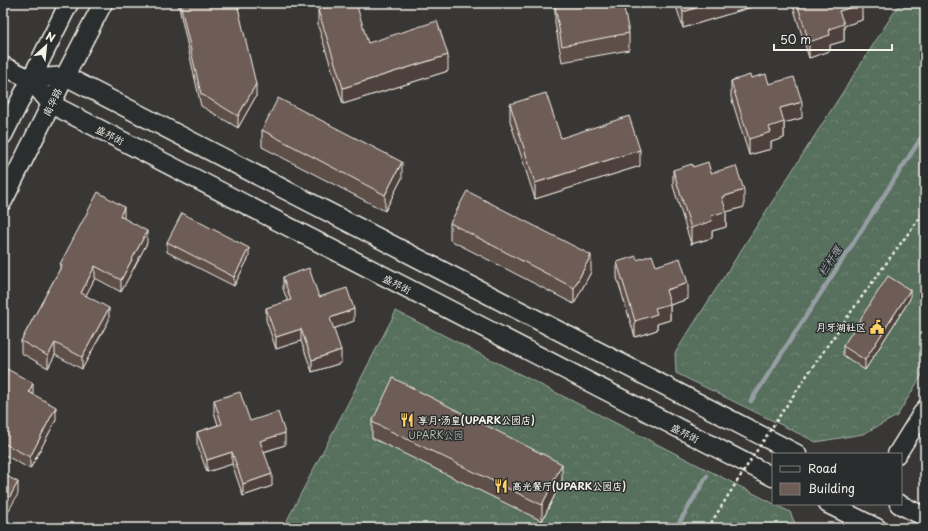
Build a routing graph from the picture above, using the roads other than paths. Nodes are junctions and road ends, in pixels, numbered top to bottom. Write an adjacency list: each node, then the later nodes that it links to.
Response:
1 (69, 3): 5 (street)
2 (103, 3): 4 (street, 南华路)
3 (3, 66): 5 (street)
4 (65, 76): 5 (street); 6 (street, 南华路); 10 (street)
5 (30, 79): 6 (street, 盛邦街); 7 (street)
6 (51, 104): 8 (street, 南华路); 12 (street, 盛邦街)
7 (3, 135)
8 (3, 201)
9 (925, 409): 11 (street)
10 (796, 453)
11 (898, 453)
12 (772, 476)
13 (830, 505): 15 (street)
14 (902, 505): 16 (street)
15 (858, 517): 17 (street)
16 (925, 517)
17 (877, 528)

